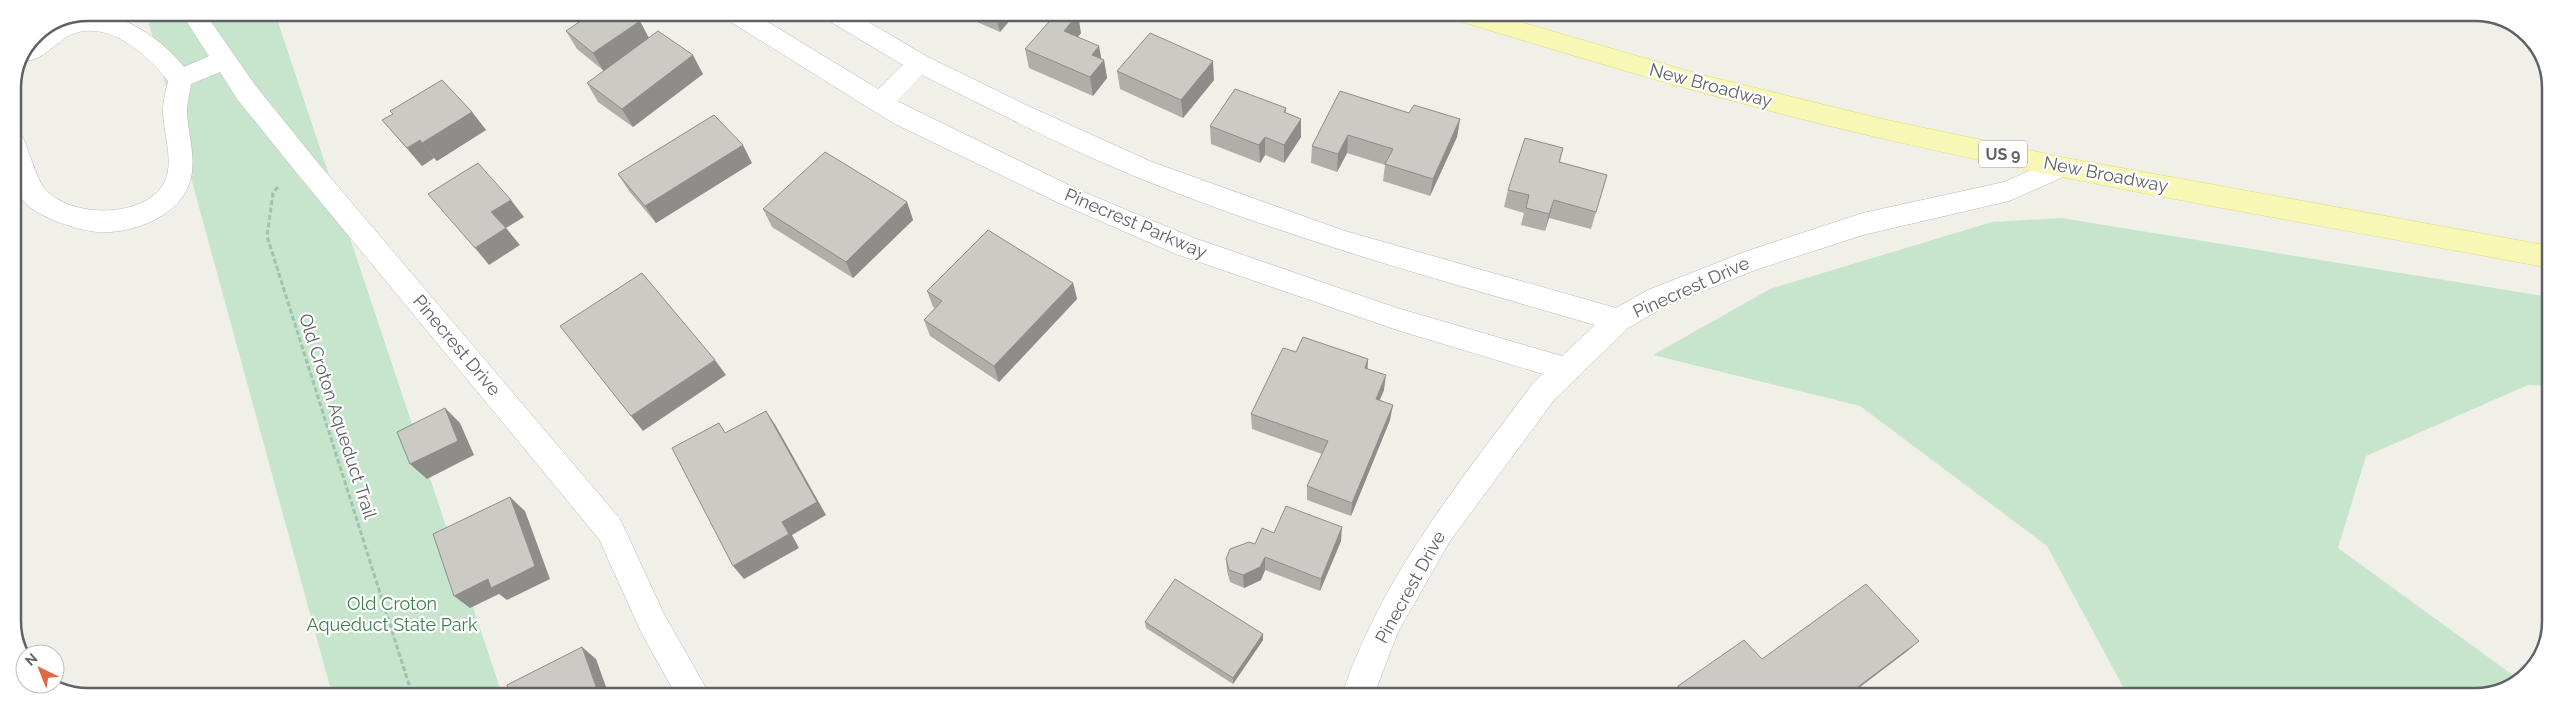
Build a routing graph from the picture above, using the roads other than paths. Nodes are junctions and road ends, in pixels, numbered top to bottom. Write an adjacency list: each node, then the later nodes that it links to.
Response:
1 (198, 21): 6 (street, Pinecrest Drive)
2 (747, 21): 9 (street, Pinecrest Parkway)
3 (848, 21): 7 (street)
4 (1488, 21): 11 (main road, New Broadway / US 9)
5 (35, 47): 8 (street)
6 (224, 60): 8 (street); 15 (street, Pinecrest Drive)
7 (919, 63): 9 (street); 13 (street)
8 (180, 79): 10 (street)
9 (881, 102): 14 (street, Pinecrest Parkway)
10 (21, 164)
11 (2061, 167): 12 (main road, New Broadway / US 9); 13 (street, Pinecrest Drive)
12 (2542, 256)
13 (1618, 320): 14 (street, Pinecrest Drive)
14 (1566, 370): 16 (street, Pinecrest Drive)
15 (690, 688)
16 (1361, 688)

